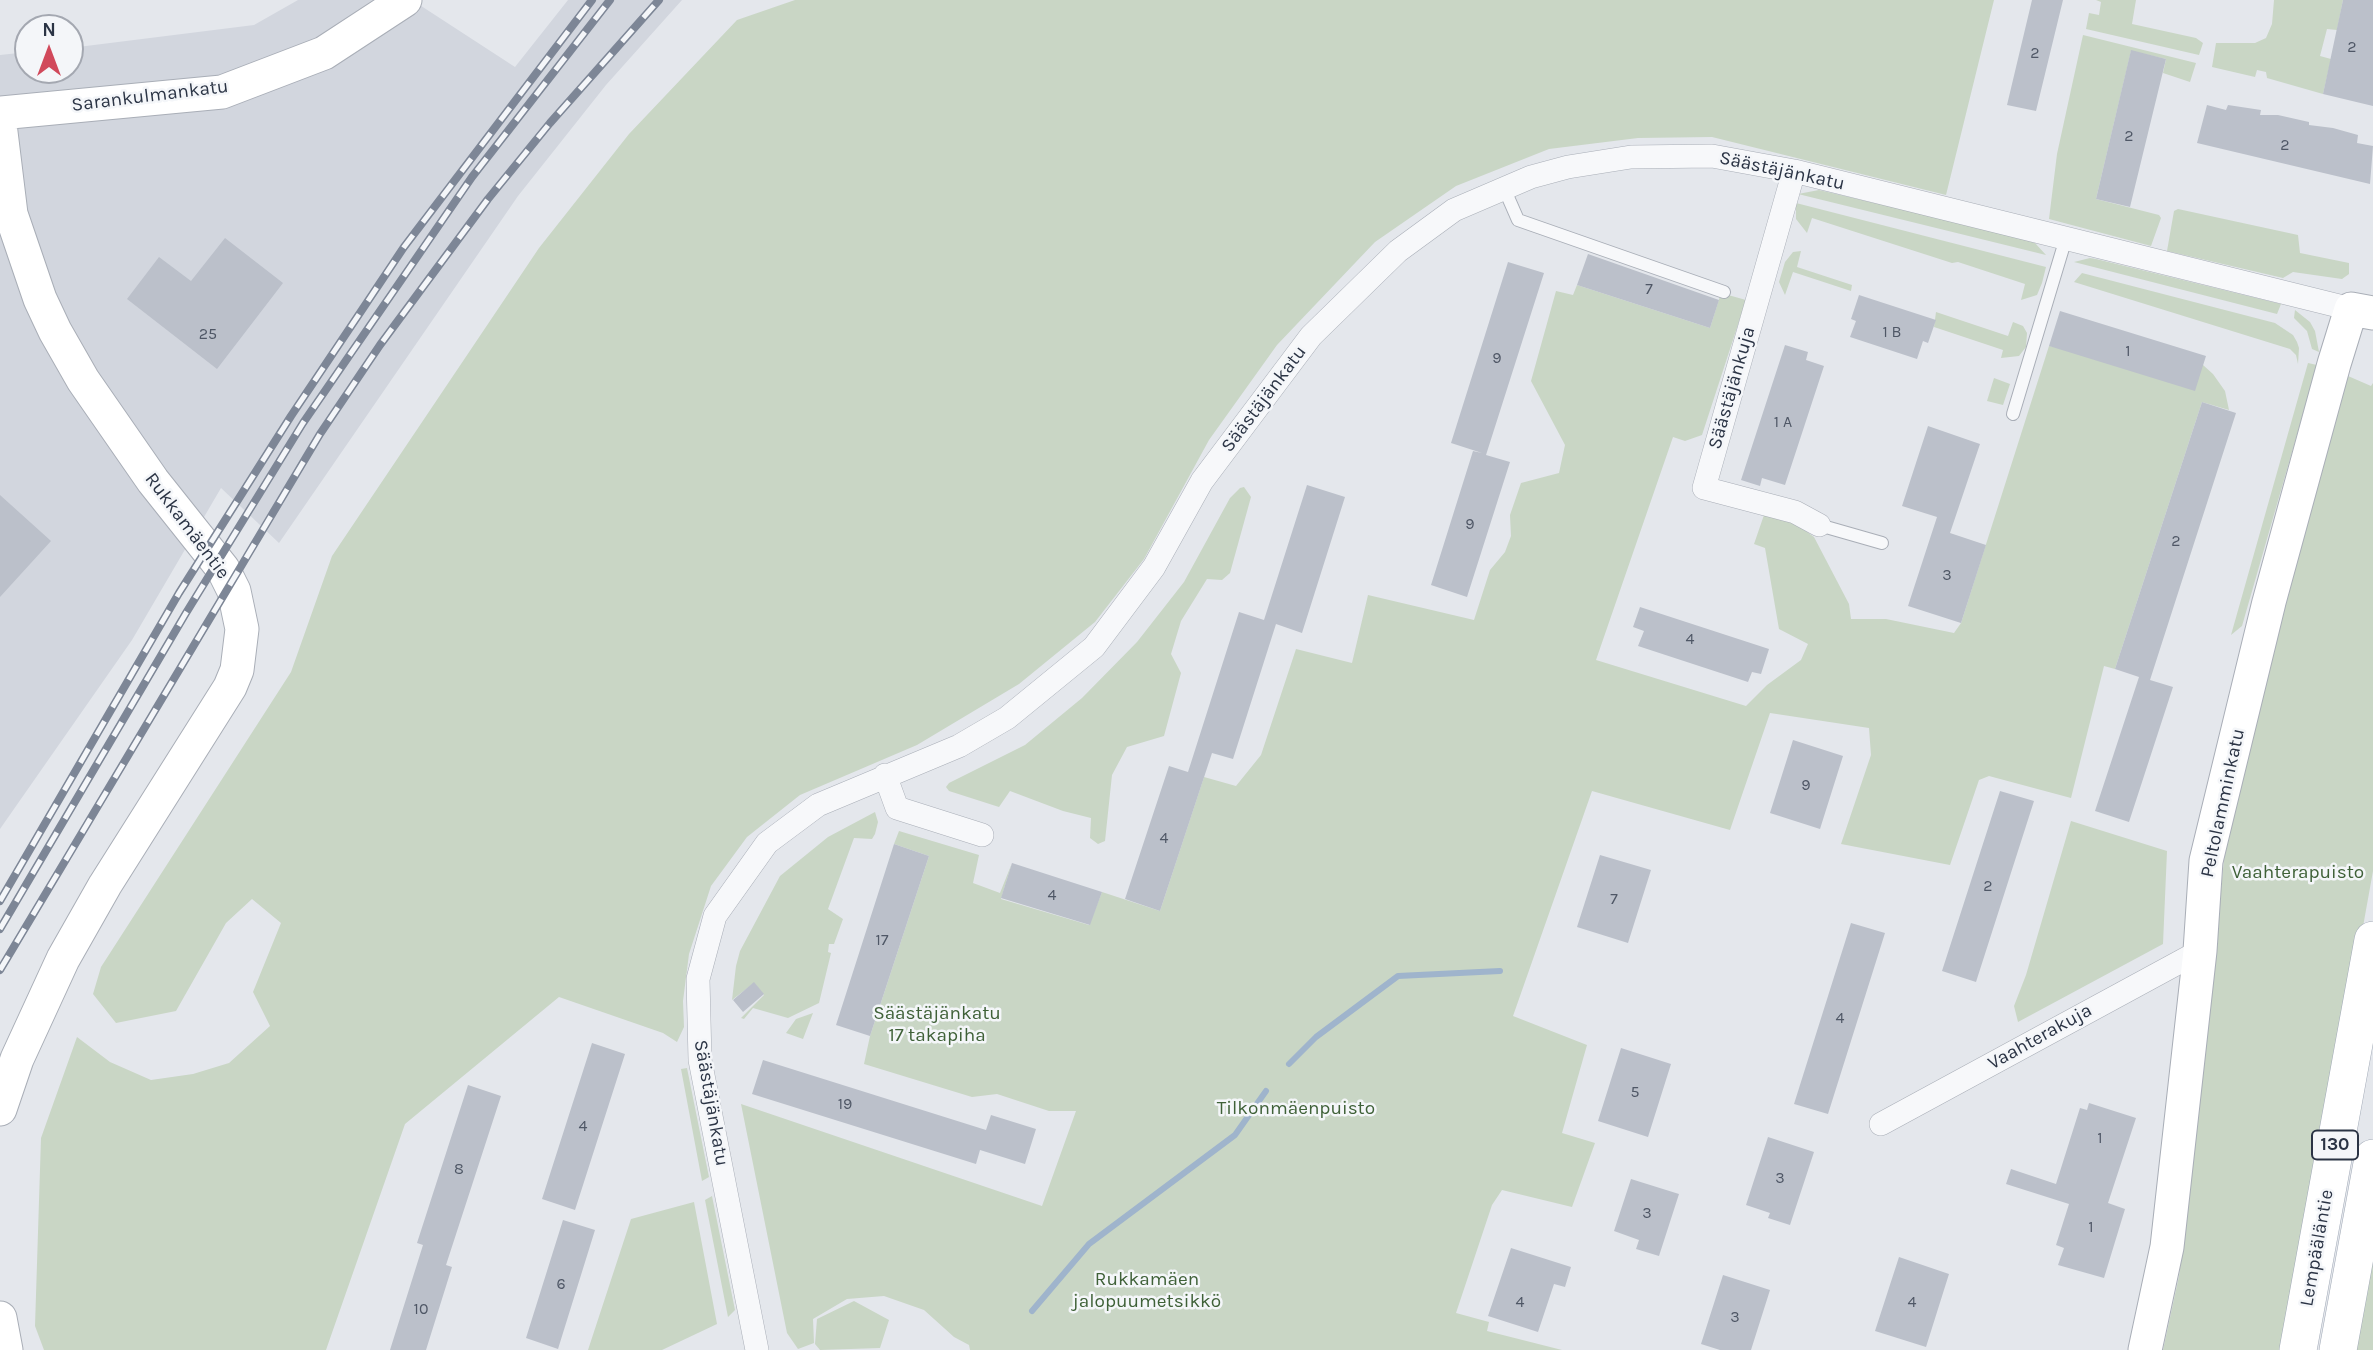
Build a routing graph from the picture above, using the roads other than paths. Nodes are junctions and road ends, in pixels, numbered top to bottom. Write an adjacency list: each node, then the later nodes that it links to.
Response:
1 (405, 0): 2 (main road, Sarankulmankatu)
2 (0, 114)
3 (0, 124): 16 (main road, Rukkamäentie)
4 (1794, 171): 5 (street, Säästäjänkatu); 6 (street, Säästäjänkatu); 10 (street, Säästäjänkuja)
5 (1504, 188): 7 (lane); 12 (street, Säästäjänkatu)
6 (2066, 238): 8 (street, Säästäjänkatu); 9 (lane)
7 (1724, 292)
8 (2362, 311): 15 (main road, Peltolamminkatu)
9 (2013, 414)
10 (1819, 525): 11 (lane)
11 (1882, 543)
12 (886, 775): 13 (street); 21 (street, Säästäjänkatu)
13 (982, 835)
14 (2373, 940): 23 (main road, Lempääläntie / 130)
15 (2200, 951): 17 (street, Vaahterakuja); 22 (main road, Peltolamminkatu)
16 (3, 1090)
17 (1881, 1124)
18 (2373, 1158): 24 (main road, Lempääläntie / 130)
19 (0, 1318): 20 (main road)
20 (6, 1350)
21 (757, 1350)
22 (2144, 1350)
23 (2298, 1350)
24 (2338, 1350)

